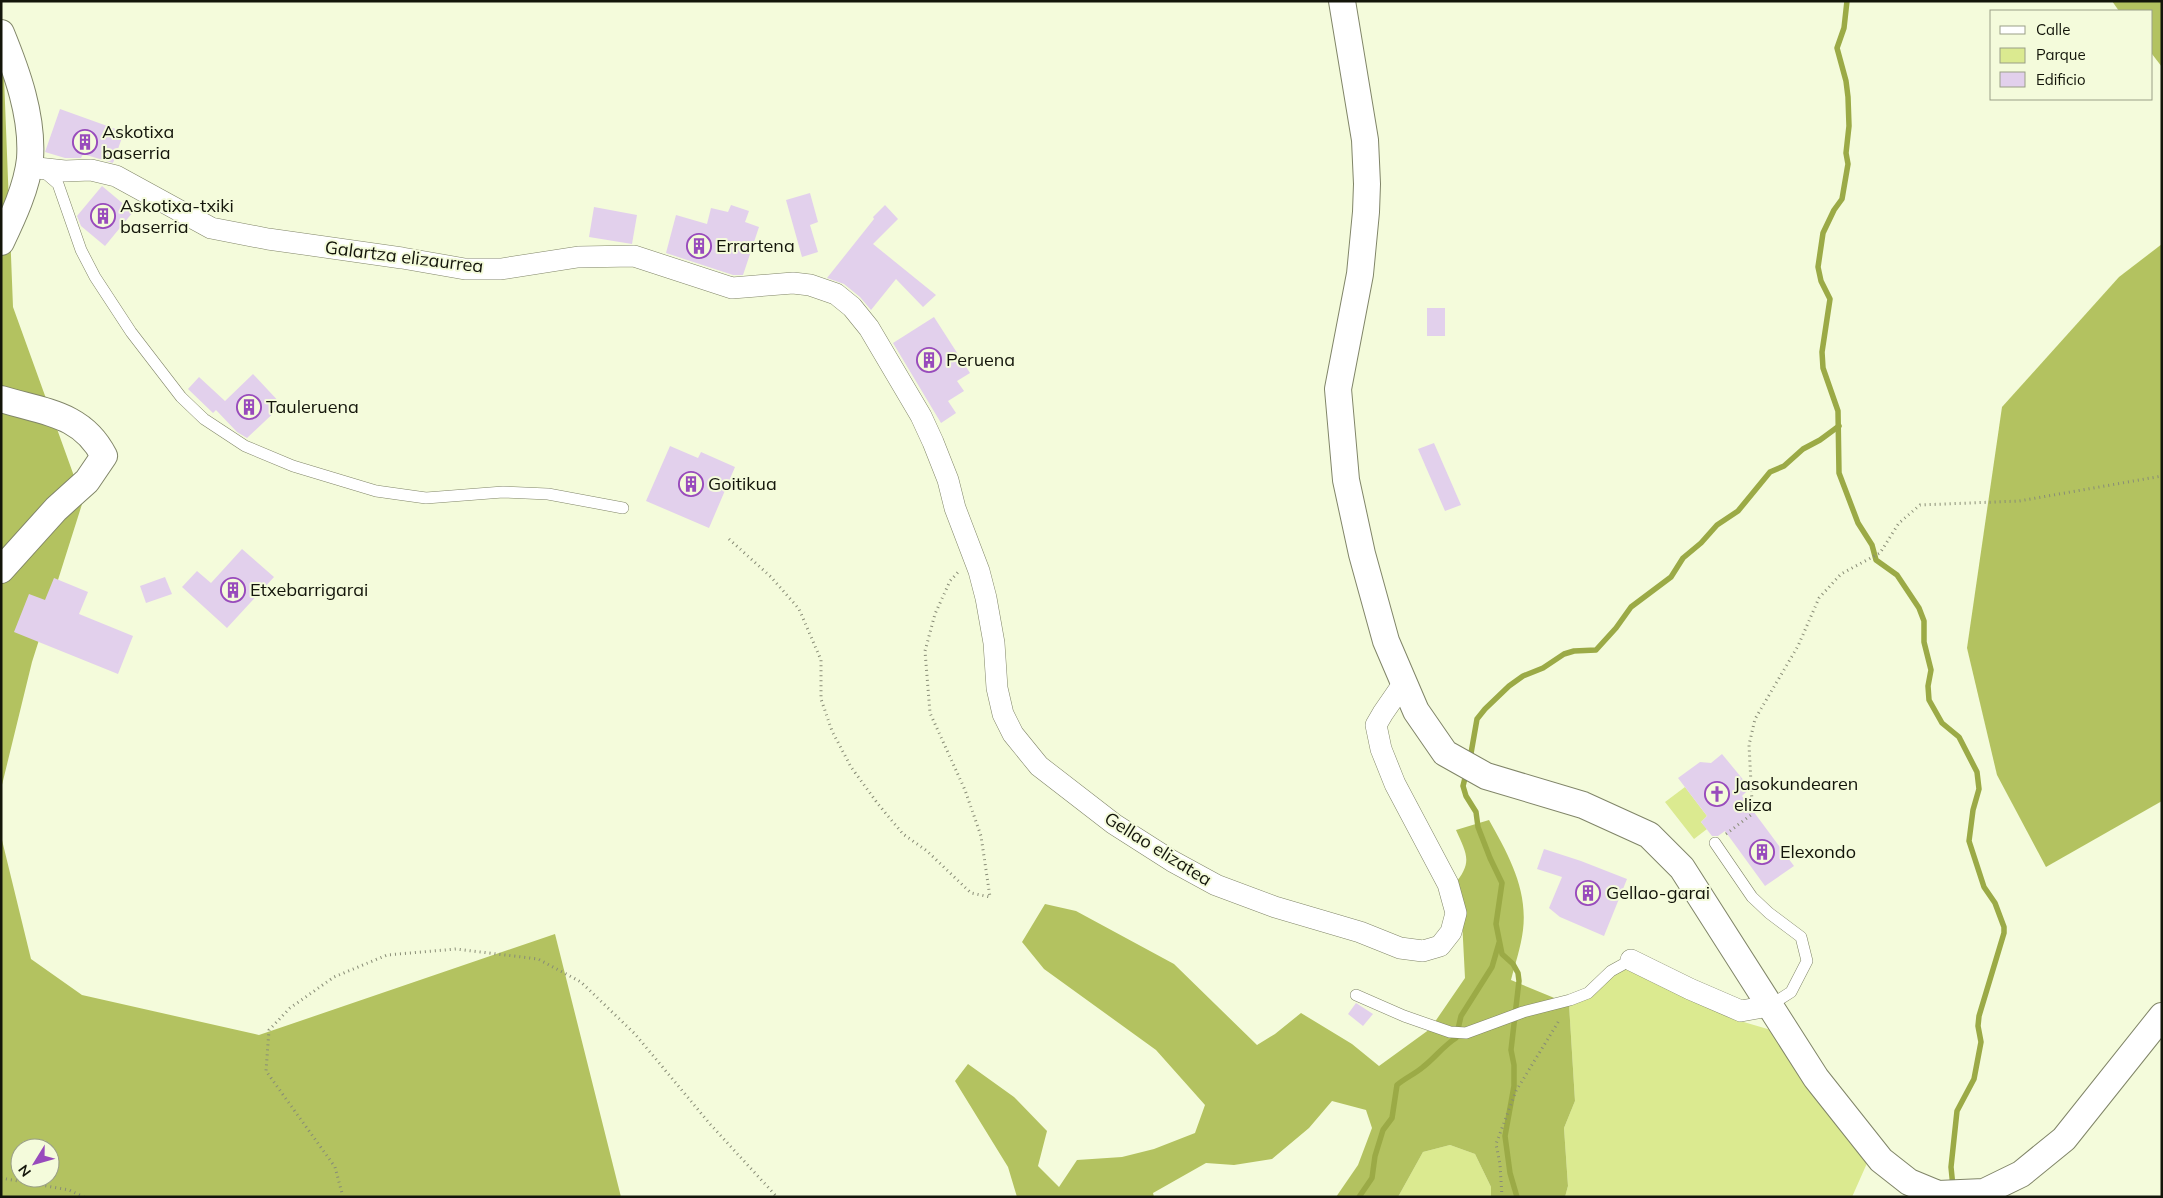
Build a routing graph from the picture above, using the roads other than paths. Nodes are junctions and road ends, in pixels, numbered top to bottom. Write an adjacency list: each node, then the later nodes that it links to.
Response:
1 (1342, 1): 9 (street)
2 (1, 33): 3 (street)
3 (28, 167): 4 (street); 6 (street, Galartza elizaurrea); 7 (lane)
4 (1, 242)
5 (1, 400): 8 (street)
6 (938, 455): 9 (street, Gellao elizatea)
7 (623, 508)
8 (1, 570)
9 (1403, 684): 13 (street)
10 (1715, 843): 13 (lane)
11 (1631, 960): 12 (lane); 13 (street)
12 (1356, 995)
13 (1769, 1006): 14 (street)
14 (2162, 1016)

